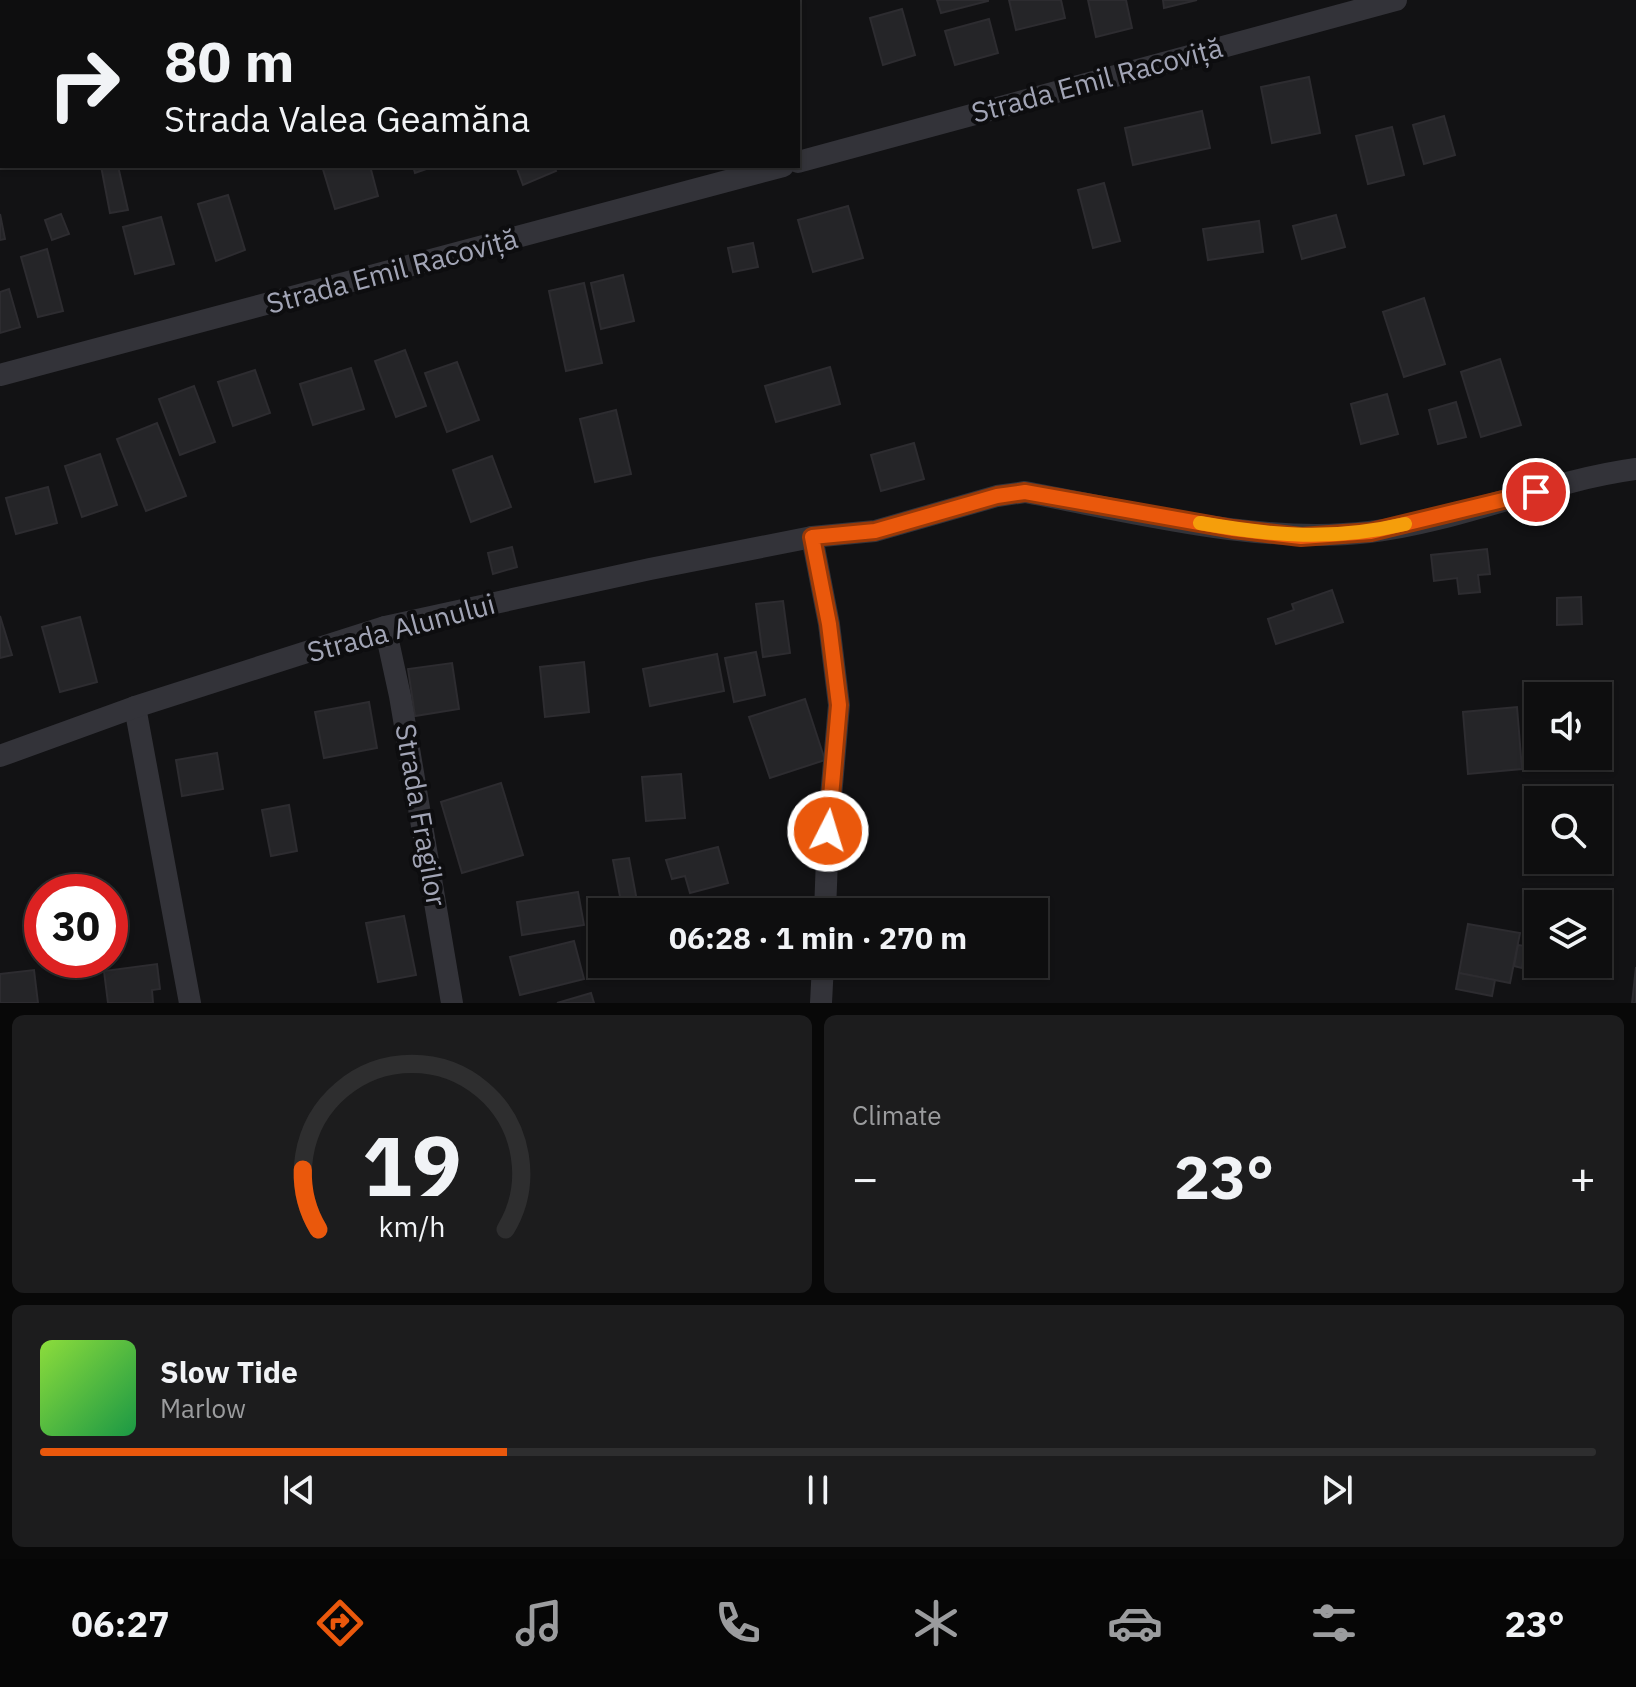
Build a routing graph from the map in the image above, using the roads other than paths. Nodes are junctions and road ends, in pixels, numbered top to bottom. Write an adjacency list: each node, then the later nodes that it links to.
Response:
1 (1396, 0): 2 (street, Strada Emil Racoviță)
2 (800, 161)
3 (776, 168): 4 (street, Strada Emil Racoviță)
4 (0, 375)
5 (1636, 469): 6 (street, Strada Alunului)
6 (812, 537): 7 (street, Strada Alunului); 10 (street)
7 (385, 627): 8 (street, Strada Alunului); 13 (street, Strada Fragilor)
8 (135, 707): 9 (street, Strada Alunului); 12 (street)
9 (0, 756)
10 (826, 898)
11 (822, 978): 14 (street)
12 (190, 1003)
13 (452, 1003)
14 (821, 1003)

